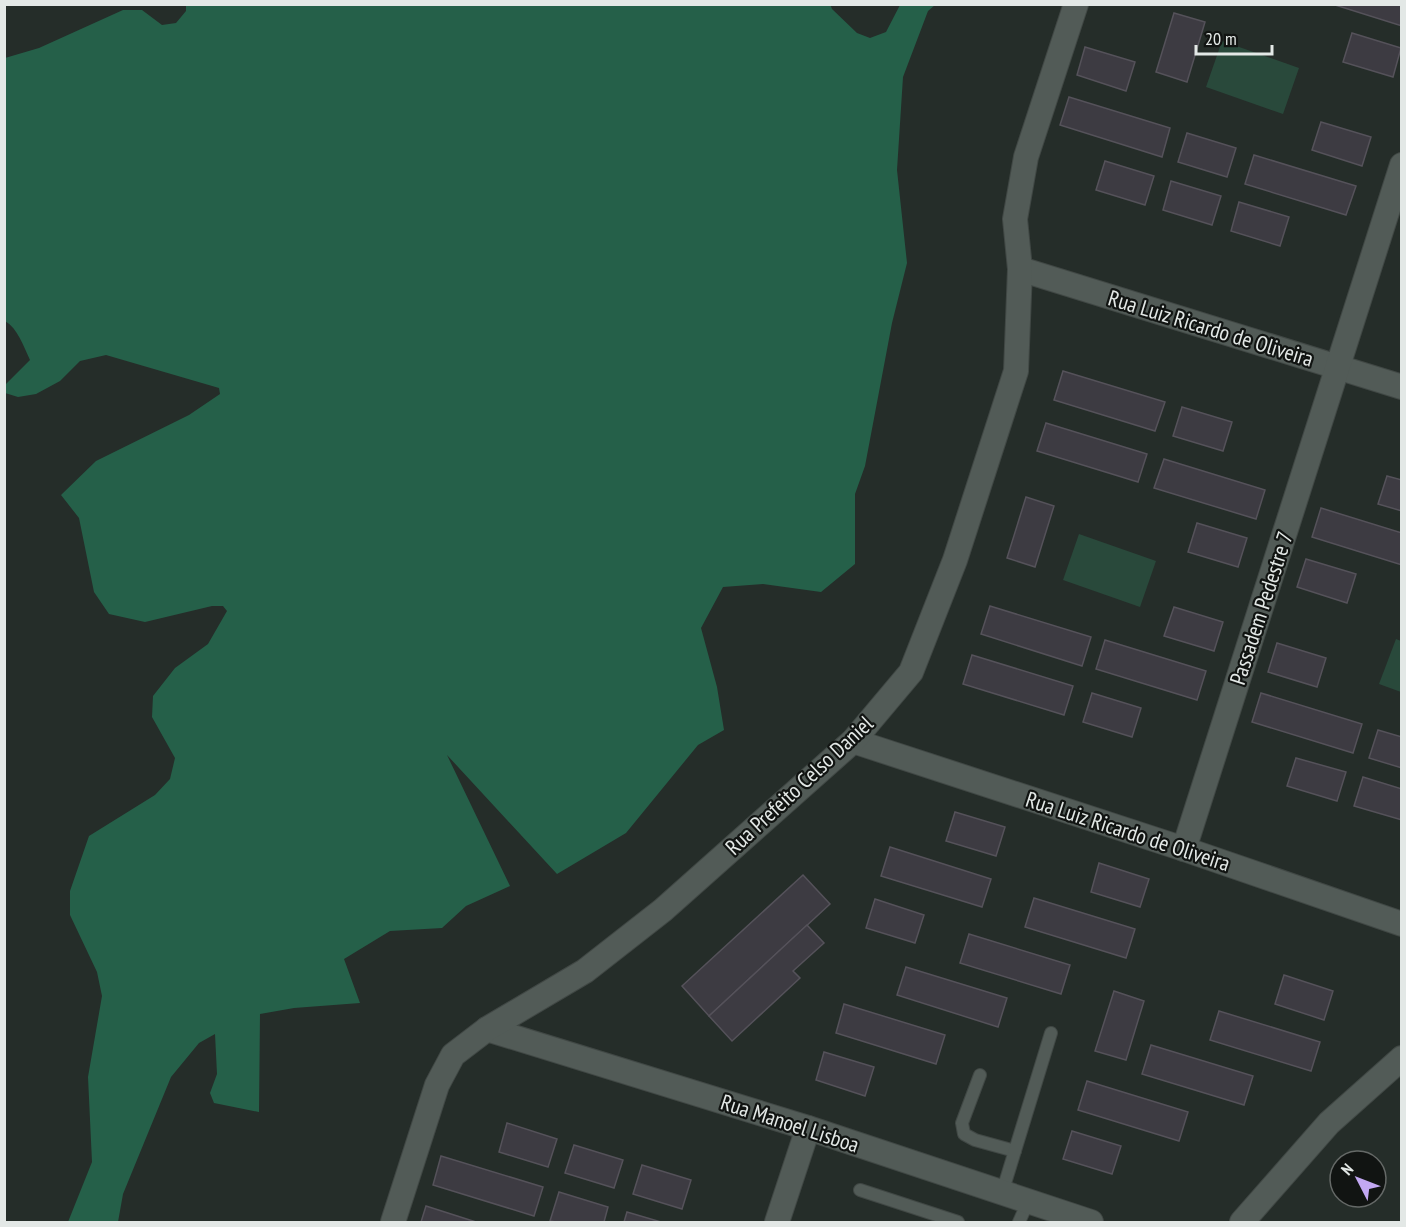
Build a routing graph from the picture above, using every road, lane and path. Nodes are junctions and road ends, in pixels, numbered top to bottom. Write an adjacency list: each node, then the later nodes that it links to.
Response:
1 (1062, 4): 3 (street, Rua Prefeito Celso Daniel)
2 (1076, 4): 3 (street, Rua Prefeito Celso Daniel)
3 (1059, 57): 5 (street, Rua Prefeito Celso Daniel)
4 (1401, 165): 6 (street, Passadem Pedestre 7)
5 (1020, 269): 6 (street, Rua Luiz Ricardo de Oliveira); 8 (street, Rua Prefeito Celso Daniel)
6 (1337, 367): 7 (street, Rua Luiz Ricardo de Oliveira); 9 (street, Passadem Pedestre 7)
7 (1401, 387)
8 (853, 741): 9 (street, Rua Luiz Ricardo de Oliveira); 11 (street, Rua Prefeito Celso Daniel)
9 (1184, 849): 10 (street, Rua Luiz Ricardo de Oliveira)
10 (1401, 924)
11 (487, 1029): 15 (street, Rua Manoel Lisboa); 20 (street, Rua Prefeito Celso Daniel)
12 (1051, 1034): 16 (lane)
13 (1401, 1058): 24 (street)
14 (980, 1075): 16 (lane)
15 (808, 1128): 18 (street, Rua Manoel Lisboa); 21 (street)
16 (1015, 1151): 18 (lane)
17 (860, 1190): 22 (lane)
18 (1002, 1193): 19 (street, Rua Manoel Lisboa)
19 (1023, 1212): 23 (street, Rua Manoel Lisboa)
20 (393, 1222)
21 (777, 1222)
22 (958, 1222)
23 (1091, 1222)
24 (1242, 1222)

